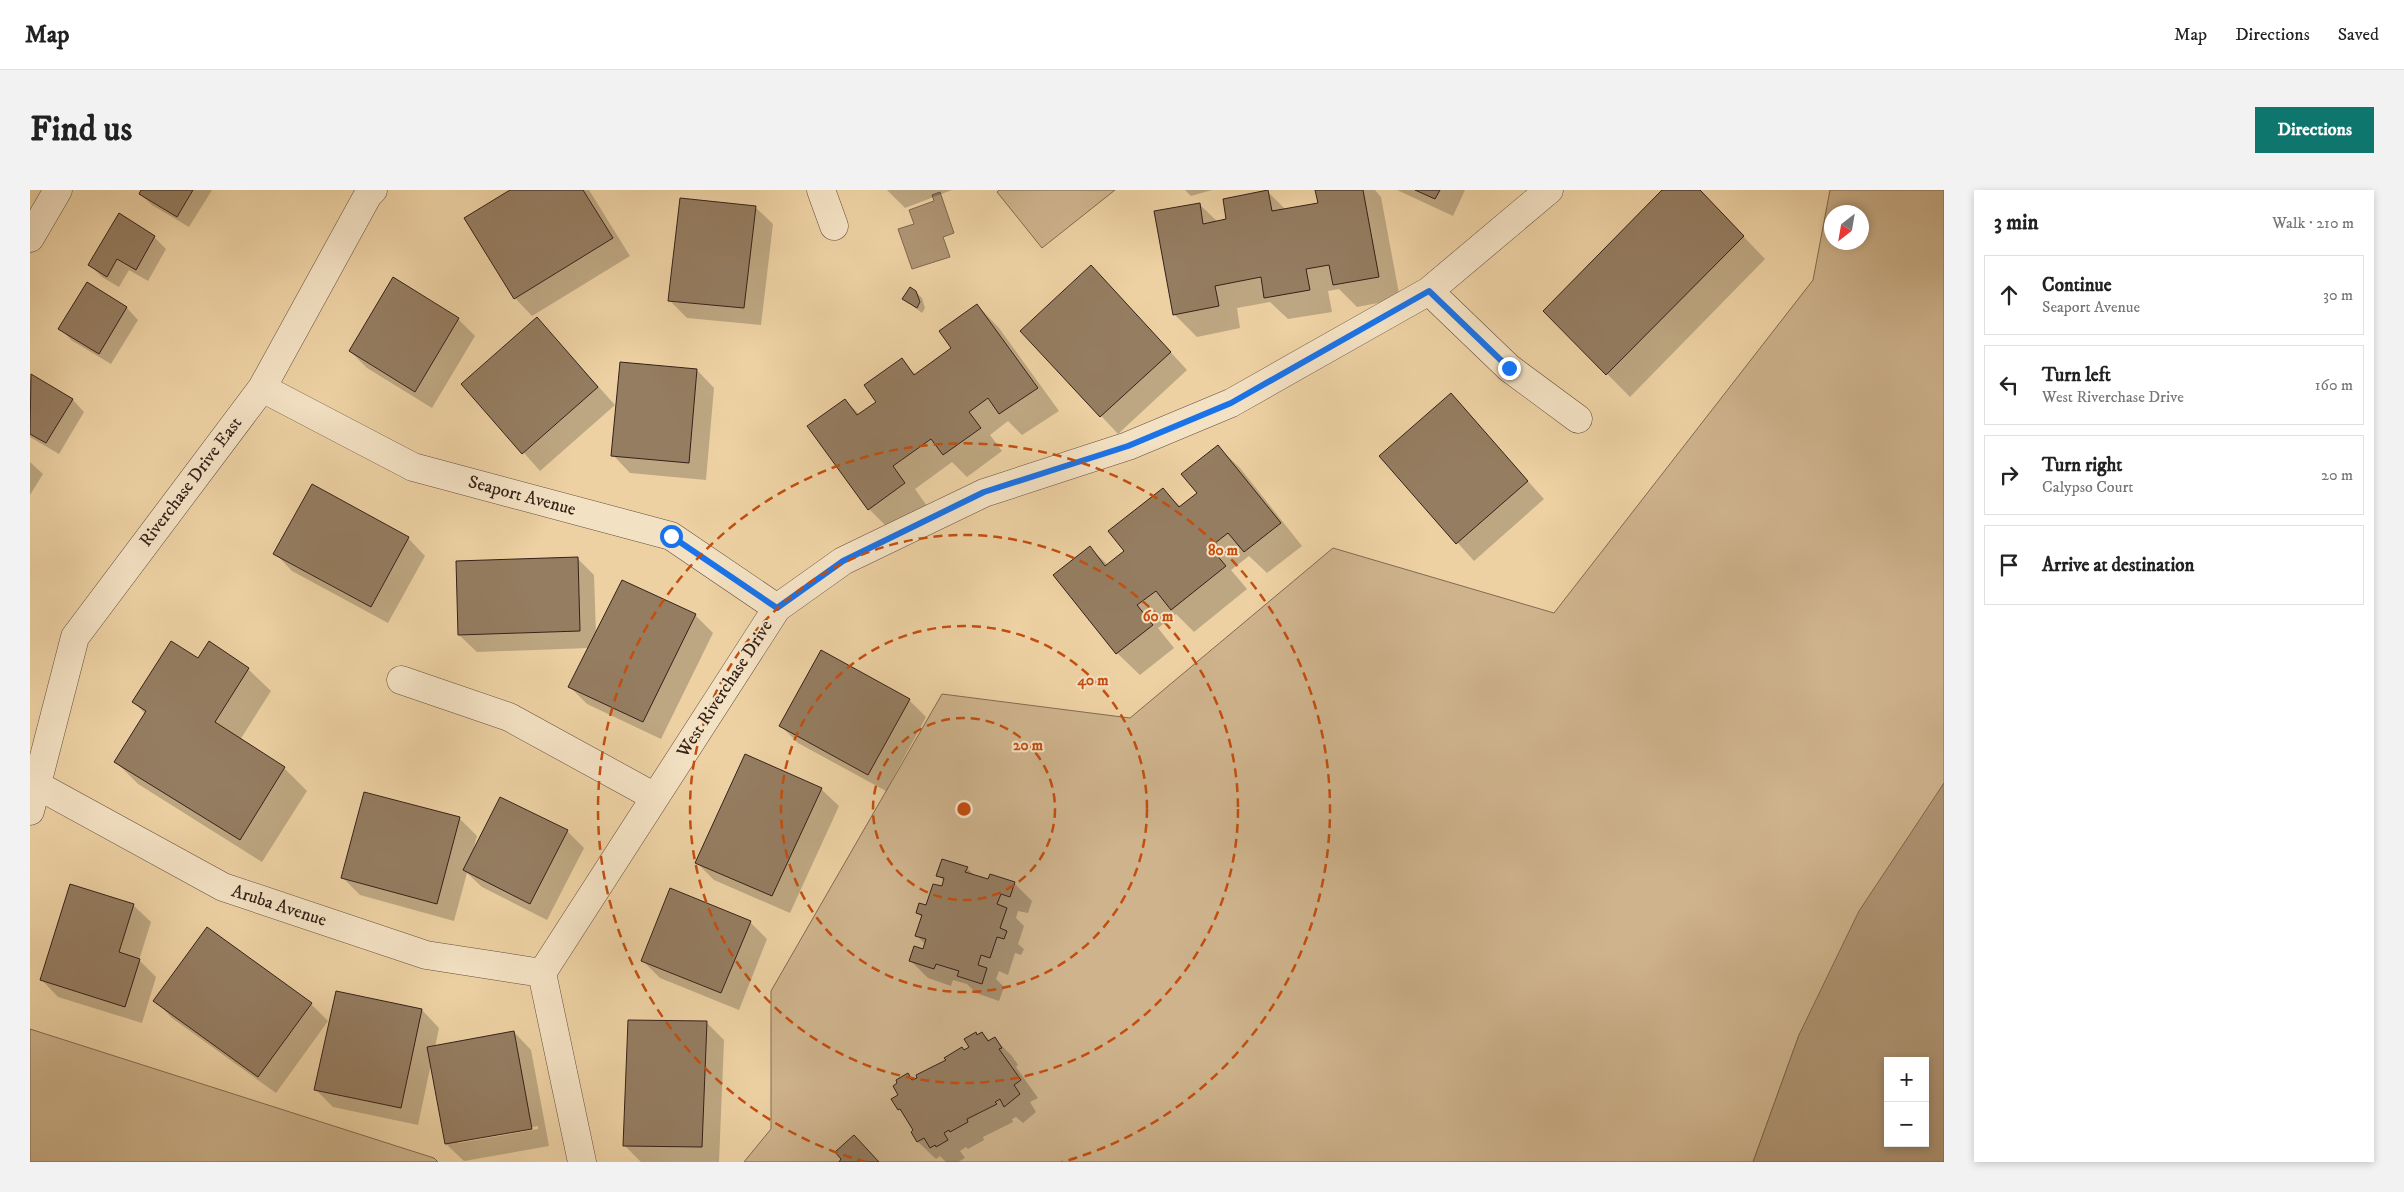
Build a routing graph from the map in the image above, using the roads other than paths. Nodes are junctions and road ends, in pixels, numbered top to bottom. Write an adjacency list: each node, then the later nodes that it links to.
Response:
1 (58, 190): 6 (street)
2 (372, 190): 8 (street, Riverchase Drive East)
3 (821, 190): 5 (street)
4 (1549, 190): 7 (street, West Riverchase Drive)
5 (834, 226)
6 (30, 238)
7 (1429, 291): 9 (street); 10 (street, West Riverchase Drive)
8 (262, 388): 10 (street, Seaport Avenue); 12 (street, Riverchase Drive East)
9 (1578, 419)
10 (777, 608): 13 (street, West Riverchase Drive)
11 (401, 680): 13 (street)
12 (33, 787): 14 (street, Riverchase Drive East); 15 (street, Aruba Avenue)
13 (655, 797): 15 (street, West Riverchase Drive)
14 (30, 812)
15 (542, 973): 16 (street)
16 (582, 1162)

